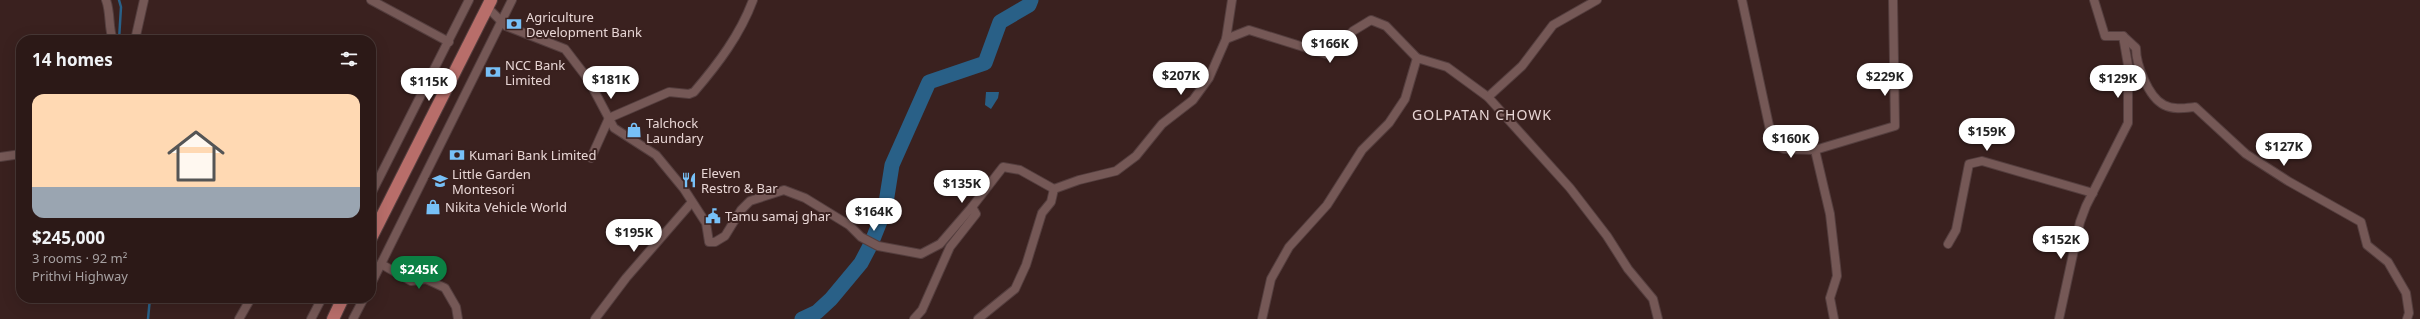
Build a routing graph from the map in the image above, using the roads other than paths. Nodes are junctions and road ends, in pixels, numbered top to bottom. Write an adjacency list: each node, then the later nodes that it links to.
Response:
1 (106, 0): 14 (street)
2 (144, 0): 15 (street)
3 (371, 0): 18 (street)
4 (469, 0): 18 (street)
5 (512, 0): 13 (street)
6 (753, 0): 21 (street)
7 (1232, 0): 17 (street)
8 (1597, 0): 20 (street)
9 (1742, 0): 22 (street)
10 (1893, 0): 22 (street)
11 (2094, 0): 16 (street)
12 (489, 3): 13 (street); 31 (highway)
13 (502, 21): 21 (street); 33 (street)
14 (111, 35)
15 (136, 35)
16 (2123, 36): 28 (street); 51 (street)
17 (1226, 40): 19 (street); 27 (street)
18 (449, 42): 26 (street)
19 (1417, 58): 20 (street); 47 (street)
20 (1488, 97): 48 (street)
21 (609, 118): 25 (street); 29 (street)
22 (1816, 150): 49 (street)
23 (16, 155): 24 (street)
24 (0, 157)
25 (591, 158)
26 (376, 184)
27 (1054, 189): 30 (street); 46 (street)
28 (2093, 193): 32 (street); 50 (street)
29 (692, 202): 30 (street); 44 (street)
30 (972, 207): 45 (street)
31 (376, 219)
32 (1948, 244)
33 (381, 264): 34 (street); 43 (street)
34 (376, 274)
35 (247, 303): 39 (street)
36 (319, 303): 40 (street)
37 (341, 303): 41 (highway)
38 (361, 303): 42 (street)
39 (239, 319)
40 (311, 319)
41 (333, 319)
42 (353, 319)
43 (458, 319)
44 (595, 319)
45 (914, 319)
46 (978, 319)
47 (1262, 319)
48 (1658, 319)
49 (1834, 319)
50 (2059, 319)
51 (2407, 319)

